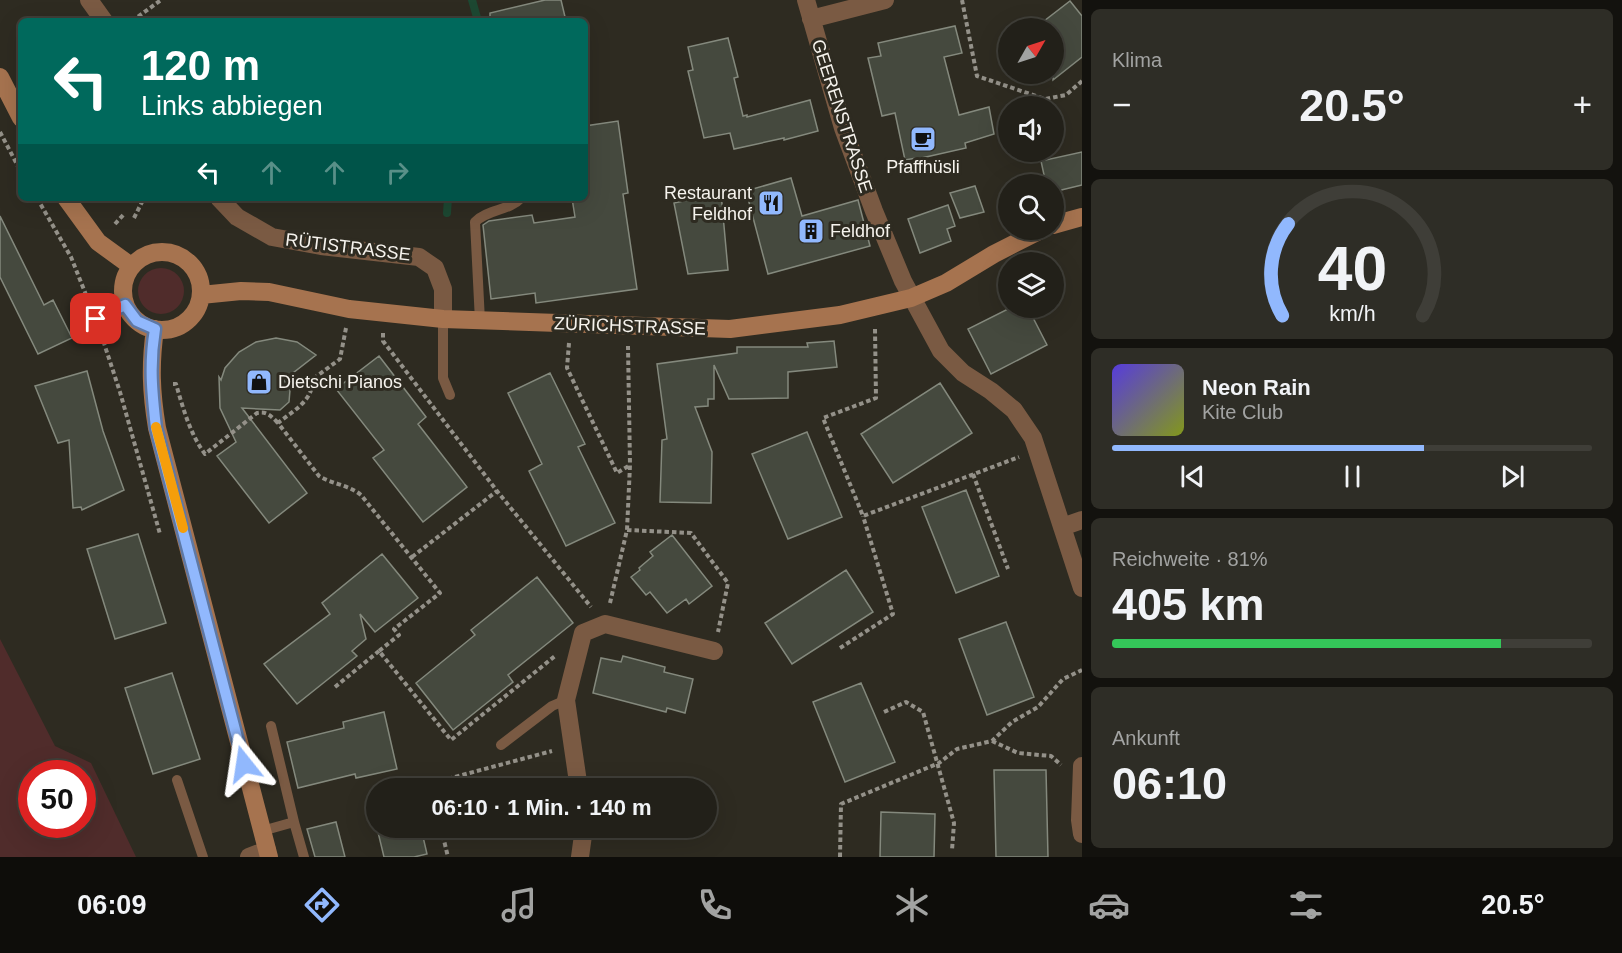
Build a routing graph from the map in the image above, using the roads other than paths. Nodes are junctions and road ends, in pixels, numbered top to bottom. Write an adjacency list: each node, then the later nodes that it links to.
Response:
1 (89, 0): 4 (street)
2 (807, 0): 5 (street, GEERENSTRASSE)
3 (885, 0): 5 (street)
4 (102, 18)
5 (812, 18): 16 (street, GEERENSTRASSE)
6 (0, 77): 7 (main road)
7 (18, 112)
8 (68, 201): 14 (main road)
9 (222, 201): 19 (street, RÜTISTRASSE)
10 (518, 201): 20 (lane)
11 (1082, 217): 12 (main road)
12 (1064, 222)
13 (1021, 240): 16 (main road, ZÜRICHSTRASSE)
14 (131, 267): 15 (main road); 17 (main road)
15 (201, 294): 19 (main road, ZÜRICHSTRASSE); 21 (main road)
16 (911, 297): 20 (main road, ZÜRICHSTRASSE); 24 (street, GEERENSTRASSE)
17 (125, 305): 18 (lane); 21 (main road)
18 (96, 319)
19 (443, 319): 20 (main road, ZÜRICHSTRASSE); 22 (lane)
20 (480, 321)
21 (155, 329): 34 (main road)
22 (450, 395)
23 (1082, 520): 24 (street)
24 (1062, 527): 25 (street, GEERENSTRASSE)
25 (1082, 588)
26 (714, 651): 27 (street)
27 (566, 700): 29 (lane); 31 (street)
28 (271, 726): 33 (lane)
29 (501, 745)
30 (1081, 773): 35 (street)
31 (577, 778)
32 (177, 780): 38 (lane)
33 (294, 822): 34 (lane); 40 (lane)
34 (262, 831): 37 (main road)
35 (1082, 834)
36 (583, 838): 41 (street)
37 (268, 853): 39 (street)
38 (202, 857)
39 (249, 857)
40 (304, 857)
41 (580, 857)

